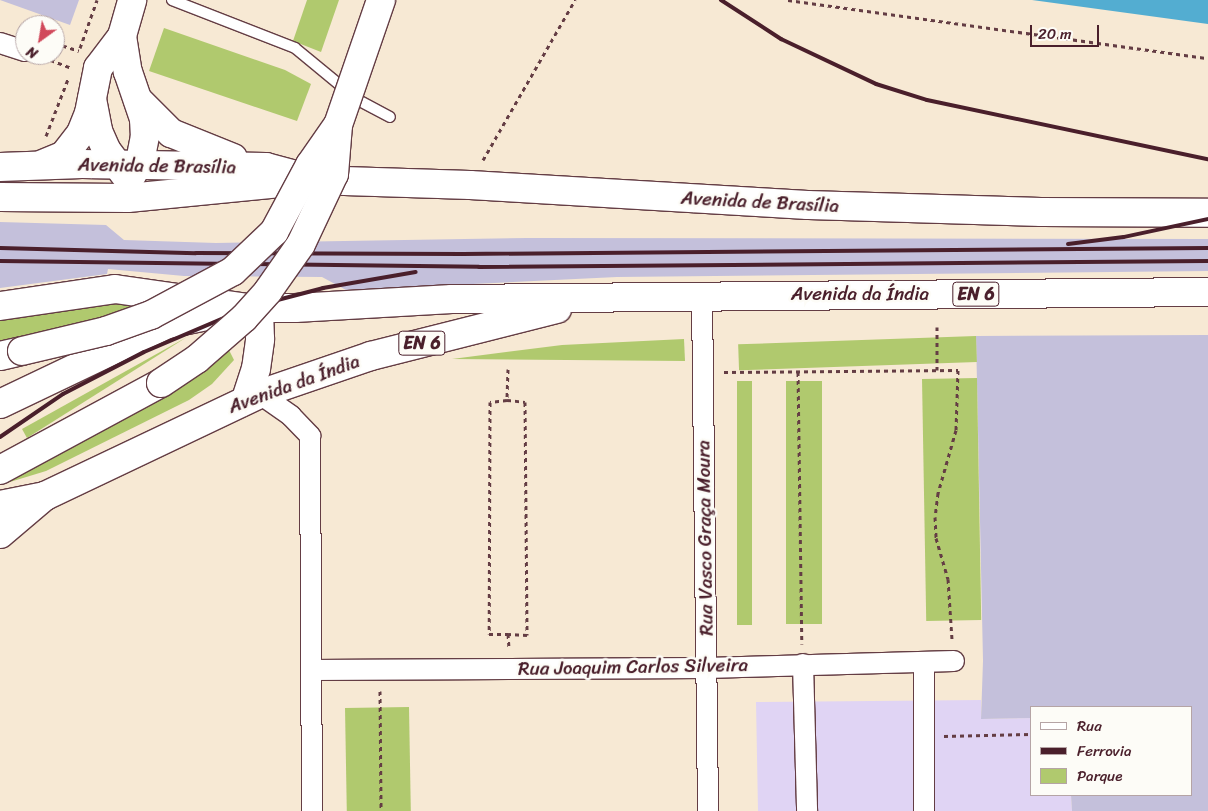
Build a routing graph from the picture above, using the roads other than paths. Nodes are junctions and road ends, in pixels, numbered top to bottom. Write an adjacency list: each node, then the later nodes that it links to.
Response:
1 (132, 0): 4 (main road)
2 (172, 0): 9 (lane)
3 (381, 0): 10 (main road, bridge)
4 (122, 36): 7 (main road); 8 (main road)
5 (0, 43): 6 (street)
6 (15, 46)
7 (92, 98): 12 (main road); 14 (main road)
8 (138, 100): 13 (main road); 14 (main road)
9 (390, 117)
10 (338, 125): 25 (main road, bridge); 28 (main road, bridge)
11 (0, 167): 12 (main road, Avenida de Brasília)
12 (34, 167): 14 (main road, Avenida de Brasília)
13 (266, 167): 14 (main road, Avenida de Brasília); 15 (main road, Avenida de Brasília)
14 (128, 169): 16 (main road); 18 (main road)
15 (313, 180): 16 (main road, Avenida de Brasília); 19 (main road, Avenida de Brasília)
16 (182, 194): 18 (main road, Avenida de Brasília)
17 (0, 197): 18 (main road, Avenida de Brasília)
18 (90, 199)
19 (1208, 213)
20 (1208, 292): 21 (main road, Avenida da Índia / EN 6)
21 (702, 296): 22 (main road, Avenida da Índia / EN 6); 35 (street, Rua Vasco Graça Moura)
22 (602, 298): 24 (main road, Avenida da Índia / EN 6); 26 (main road, Avenida da Índia / EN 6)
23 (0, 306): 24 (main road, Avenida da Índia / EN 6)
24 (253, 308): 26 (main road); 27 (main road)
25 (11, 354)
26 (253, 396): 29 (main road, Avenida da Índia / EN 6); 36 (street)
27 (0, 404)
28 (0, 470)
29 (45, 496): 30 (main road, Avenida da Índia / EN 6); 31 (main road)
30 (0, 505)
31 (0, 534)
32 (954, 661): 33 (street, Rua Joaquim Carlos Silveira)
33 (924, 662): 34 (street, Rua Joaquim Carlos Silveira); 40 (street)
34 (803, 664): 35 (street, Rua Joaquim Carlos Silveira); 39 (street)
35 (706, 668): 36 (street, Rua Joaquim Carlos Silveira); 38 (street, Rua Vasco Graça Moura)
36 (312, 670): 37 (street)
37 (312, 811)
38 (708, 811)
39 (806, 811)
40 (924, 811)

